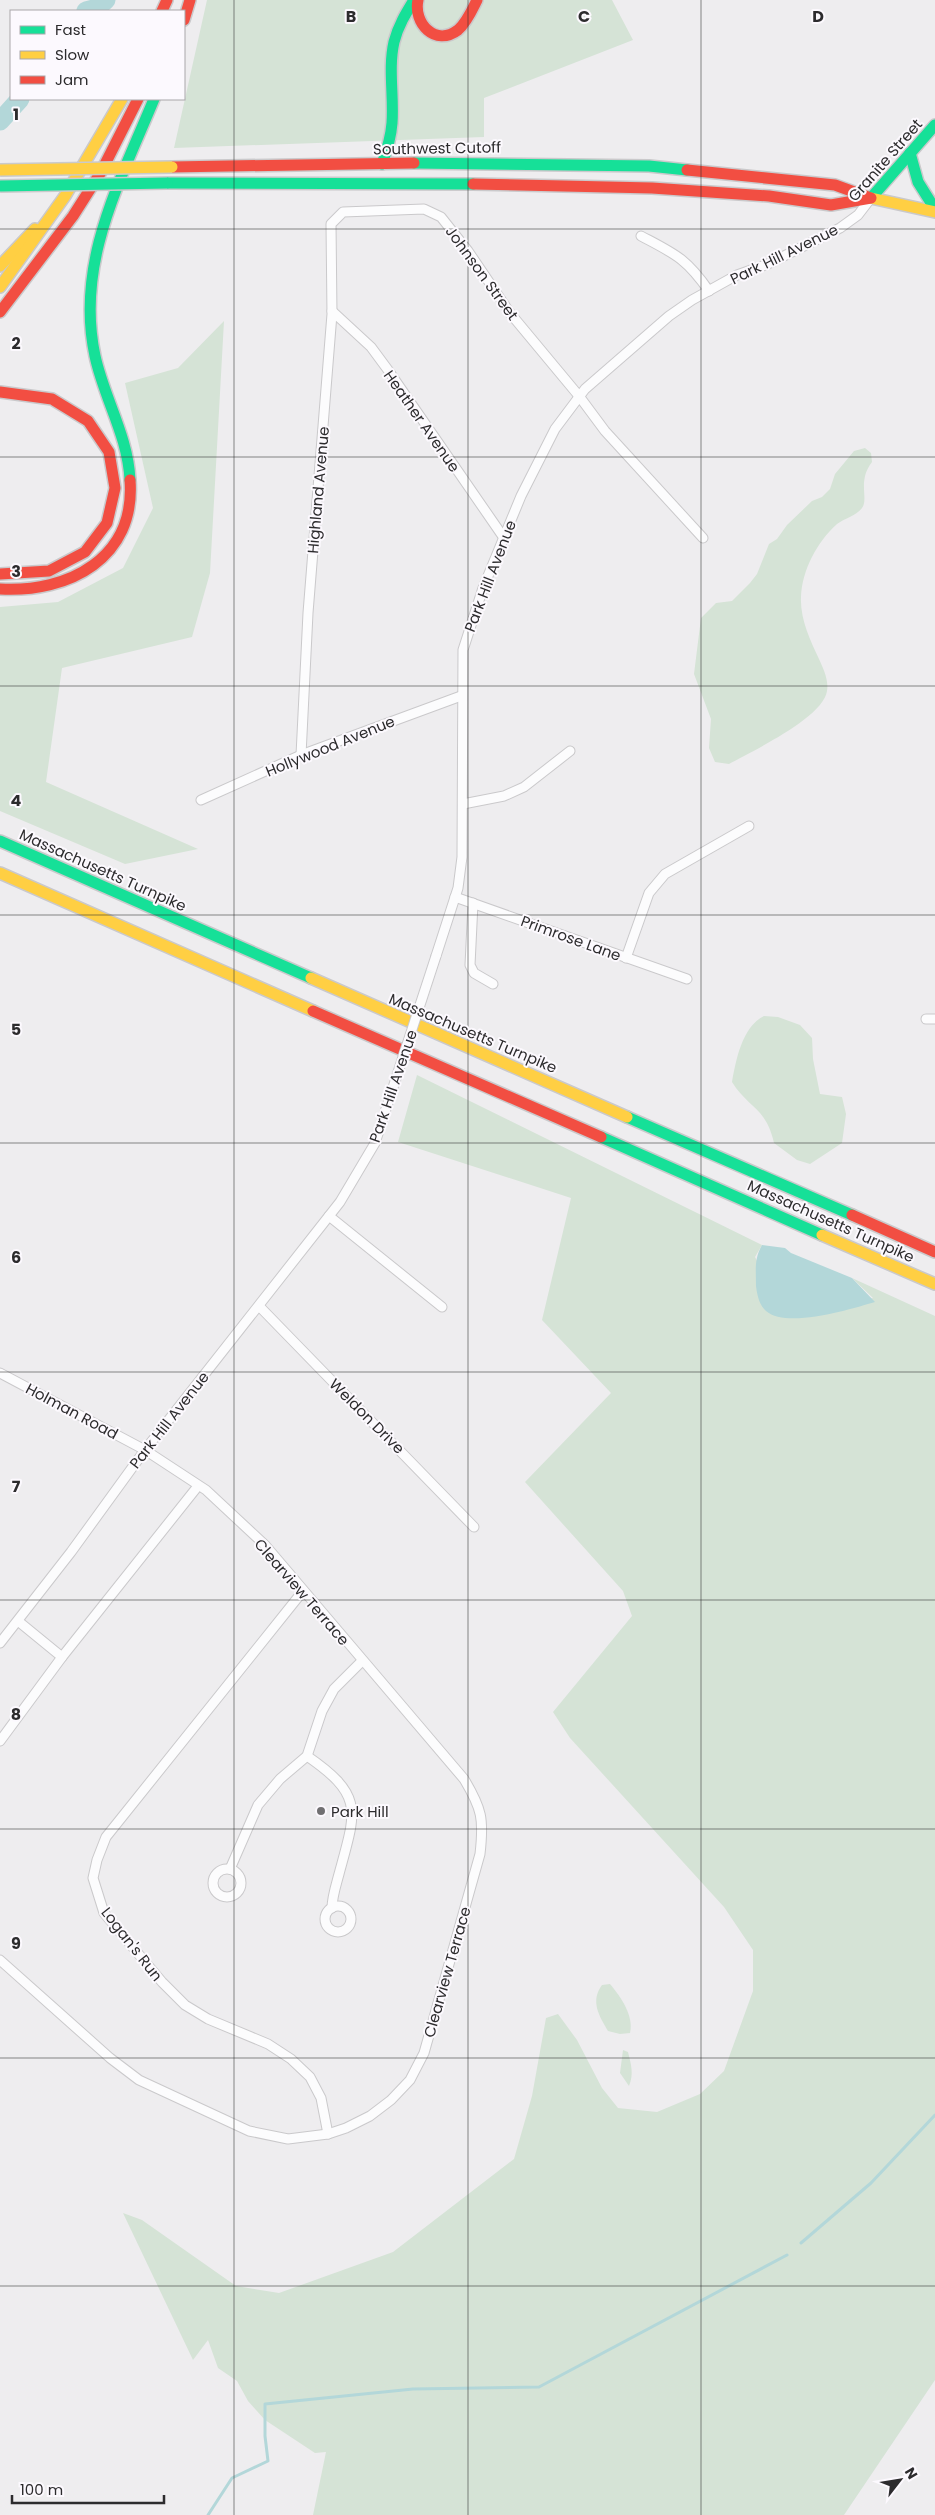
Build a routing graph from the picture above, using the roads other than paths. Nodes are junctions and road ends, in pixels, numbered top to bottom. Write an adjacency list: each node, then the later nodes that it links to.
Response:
1 (190, 0): 4 (main road)
2 (416, 0): 3 (main road); 10 (main road)
3 (477, 0)
4 (185, 17)
5 (121, 100): 18 (main road)
6 (137, 100): 25 (main road)
7 (154, 100): 31 (main road)
8 (935, 125): 9 (main road, Granite Street)
9 (910, 153): 15 (main road, Granite Street); 16 (main road)
10 (382, 164): 11 (main road, Southwest Cutoff); 12 (main road, Southwest Cutoff, bridge)
11 (619, 165): 14 (main road); 15 (main road, Southwest Cutoff)
12 (0, 170)
13 (0, 186): 14 (main road, Southwest Cutoff, bridge)
14 (620, 186): 15 (main road, Southwest Cutoff)
15 (871, 198): 16 (main road, Southwest Cutoff); 17 (street, Granite Street)
16 (935, 211)
17 (858, 215): 23 (street, Park Hill Avenue)
18 (51, 218): 21 (main road); 22 (main road)
19 (331, 224): 24 (street, Highland Avenue); 27 (street, Johnson Street)
20 (641, 236): 23 (street)
21 (0, 266)
22 (0, 287)
23 (709, 290): 27 (street, Park Hill Avenue)
24 (332, 311): 28 (street, Heather Avenue); 34 (street, Highland Avenue)
25 (0, 312)
26 (0, 392): 30 (main road)
27 (579, 396): 28 (street, Park Hill Avenue); 29 (street, Johnson Street)
28 (504, 538): 32 (street, Park Hill Avenue)
29 (703, 538)
30 (0, 574)
31 (0, 590)
32 (461, 696): 34 (street, Hollywood Avenue); 36 (street, Park Hill Avenue)
33 (570, 751): 36 (street)
34 (301, 755): 35 (street, Hollywood Avenue)
35 (201, 800)
36 (463, 804): 40 (street, Park Hill Avenue)
37 (749, 826): 42 (street)
38 (0, 841): 46 (main road, Massachusetts Turnpike)
39 (0, 873): 47 (main road, Massachusetts Turnpike)
40 (455, 897): 41 (street, Primrose Lane); 45 (street, Park Hill Avenue, bridge)
41 (473, 903): 42 (street, Primrose Lane); 44 (street)
42 (626, 958): 43 (street, Primrose Lane)
43 (686, 979)
44 (493, 984)
45 (329, 1216): 48 (street, Park Hill Avenue); 49 (street)
46 (935, 1252)
47 (935, 1284)
48 (259, 1306): 51 (street, Park Hill Avenue); 53 (street, Weldon Drive)
49 (442, 1307)
50 (0, 1373): 51 (street, Holman Road)
51 (145, 1450): 52 (street, Clearview Terrace); 55 (street, Park Hill Avenue)
52 (198, 1486): 54 (street, Clearview Terrace); 57 (street)
53 (474, 1527)
54 (303, 1591): 58 (street, Clearview Terrace); 64 (street, Logan's Run)
55 (18, 1621): 56 (street, Park Hill Avenue); 57 (street)
56 (0, 1643)
57 (62, 1657): 59 (street)
58 (362, 1661): 60 (street); 64 (street, Clearview Terrace)
59 (0, 1741)
60 (307, 1756): 61 (street); 62 (street)
61 (230, 1869)
62 (332, 1908)
63 (0, 1960): 64 (street, Clearview Terrace)
64 (328, 2134)

